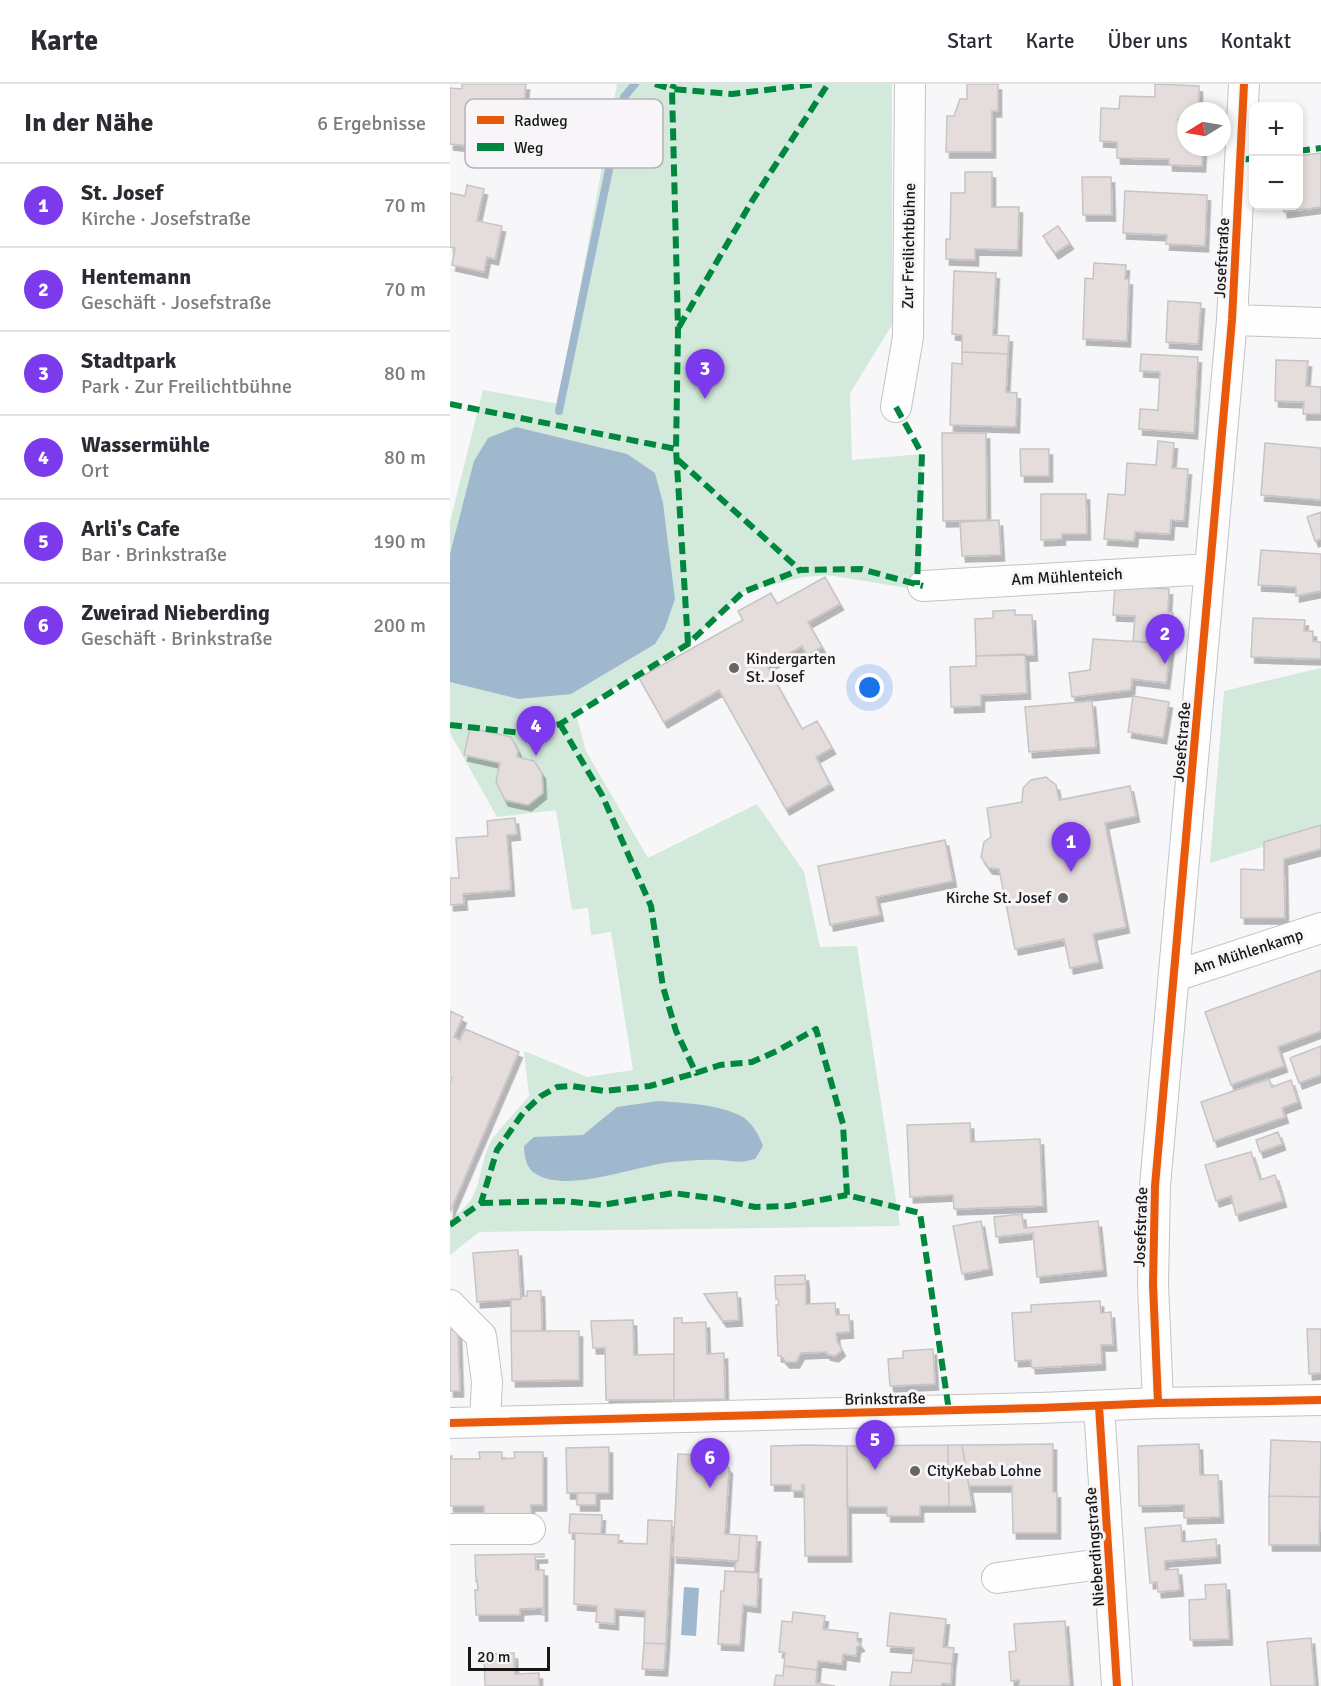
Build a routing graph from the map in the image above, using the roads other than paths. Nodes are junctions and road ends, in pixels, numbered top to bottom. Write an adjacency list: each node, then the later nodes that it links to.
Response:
1 (910, 84): 5 (street, Zur Freilichtbühne)
2 (1244, 84): 3 (street, Josefstraße)
3 (1232, 320): 4 (street); 6 (street, Josefstraße)
4 (1321, 323)
5 (896, 407)
6 (1210, 568): 7 (street, Am Mühlenteich); 9 (street, Josefstraße)
7 (923, 586)
8 (1321, 928): 9 (street, Am Mühlenkamp)
9 (1175, 976): 12 (street, Josefstraße)
10 (450, 1305): 14 (street)
11 (1321, 1400): 12 (street, Brinkstraße)
12 (1158, 1403): 13 (street, Brinkstraße)
13 (1099, 1406): 14 (street, Brinkstraße); 18 (street, Nieberdingstraße)
14 (485, 1422): 15 (street, Brinkstraße)
15 (450, 1423)
16 (450, 1529): 17 (street)
17 (530, 1529)
18 (1109, 1563): 19 (street); 20 (street, Nieberdingstraße)
19 (997, 1578)
20 (1117, 1686)

